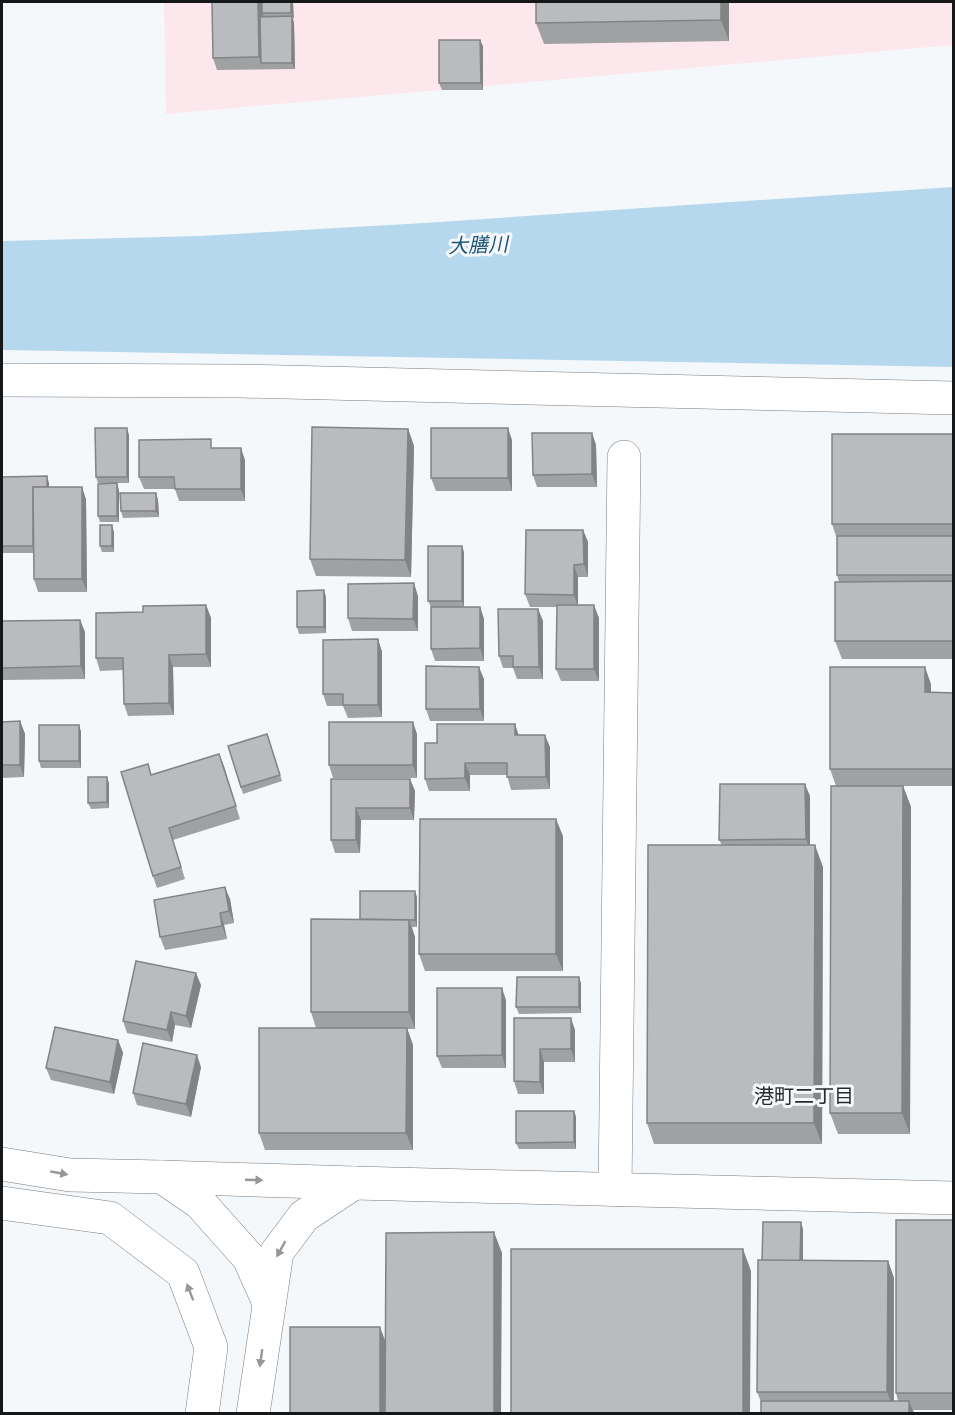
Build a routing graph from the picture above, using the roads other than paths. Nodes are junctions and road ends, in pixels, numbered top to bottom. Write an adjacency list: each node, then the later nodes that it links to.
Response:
1 (2, 380): 2 (main road)
2 (954, 398)
3 (624, 457): 7 (main road)
4 (2, 1164): 5 (main road, one-way to 5)
5 (162, 1177): 6 (main road, one-way to 6); 10 (main road)
6 (354, 1183): 7 (main road); 10 (main road, one-way to 10)
7 (615, 1190): 8 (main road)
8 (954, 1198)
9 (2, 1203): 11 (main road, one-way to 9)
10 (269, 1303): 12 (main road, one-way to 12)
11 (202, 1413)
12 (253, 1413)

